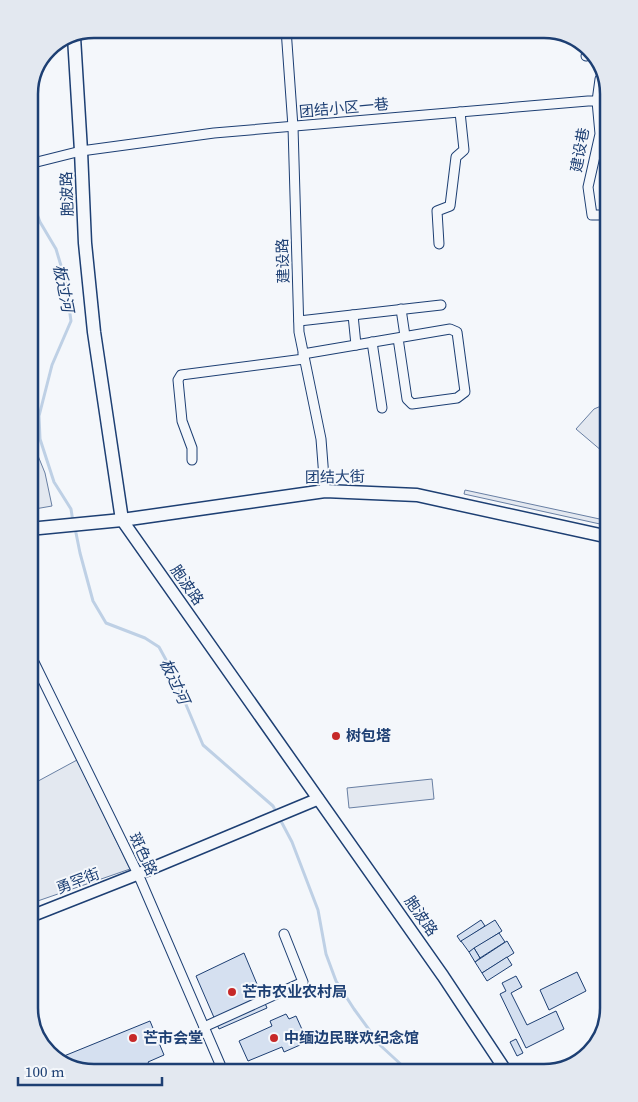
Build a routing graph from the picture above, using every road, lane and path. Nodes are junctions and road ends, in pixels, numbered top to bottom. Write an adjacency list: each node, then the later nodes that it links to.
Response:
1 (287, 37): 6 (street, 建设路)
2 (74, 41): 9 (main road, 胞波路)
3 (599, 85): 4 (street, 建设巷)
4 (597, 101): 5 (street, 团结小区一巷); 8 (street, 建设巷)
5 (460, 112): 6 (street, 团结小区一巷); 12 (street)
6 (293, 126): 9 (street, 团结小区一巷); 16 (street, 建设路)
7 (600, 134): 11 (street, 建设巷)
8 (600, 134)
9 (81, 151): 10 (street, 团结小区一巷); 24 (main road, 胞波路)
10 (38, 162)
11 (600, 215)
12 (439, 244)
13 (441, 305): 14 (street)
14 (401, 309): 15 (street); 17 (street)
15 (353, 315): 16 (street); 19 (street)
16 (299, 321): 20 (street, 建设路)
17 (402, 337): 17 (street); 18 (street)
18 (372, 342): 19 (street); 21 (street)
19 (356, 345): 20 (street)
20 (304, 357): 22 (street); 23 (street, 建设路)
21 (382, 408)
22 (192, 460)
23 (325, 491): 24 (main road, 团结大街); 26 (main road, 团结大街)
24 (122, 520): 25 (main road, 团结大街); 28 (street, 胞波路)
25 (38, 529)
26 (600, 535)
27 (37, 669): 29 (street, 斑色路)
28 (318, 799): 29 (street, 勇罕街); 34 (street, 胞波路)
29 (138, 874): 30 (street, 勇罕街); 32 (street, 斑色路)
30 (37, 914)
31 (284, 934): 32 (street)
32 (204, 1027): 33 (street, 斑色路)
33 (220, 1064)
34 (501, 1064)

